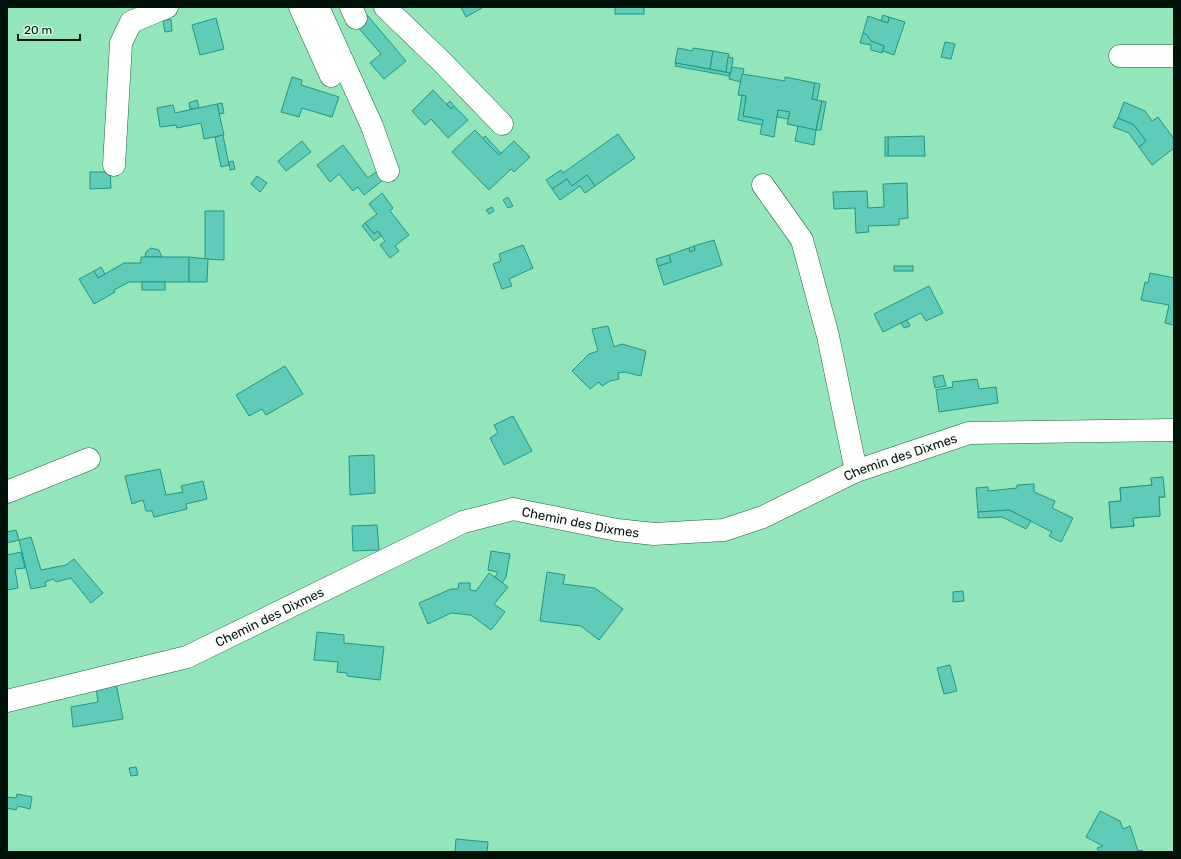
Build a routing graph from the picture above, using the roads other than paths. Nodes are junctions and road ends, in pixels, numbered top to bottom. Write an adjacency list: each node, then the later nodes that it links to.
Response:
1 (167, 7): 11 (street)
2 (300, 7): 8 (street)
3 (318, 7): 12 (street)
4 (385, 7): 5 (street)
5 (427, 48): 9 (street); 10 (street)
6 (1120, 56): 7 (street)
7 (1174, 56)
8 (331, 76)
9 (471, 106)
10 (502, 124)
11 (114, 165)
12 (388, 171)
13 (764, 185): 16 (street)
14 (1174, 430): 16 (street, Chemin des Dixmes)
15 (89, 459): 17 (street)
16 (856, 471): 18 (street, Chemin des Dixmes)
17 (7, 492)
18 (7, 701)

